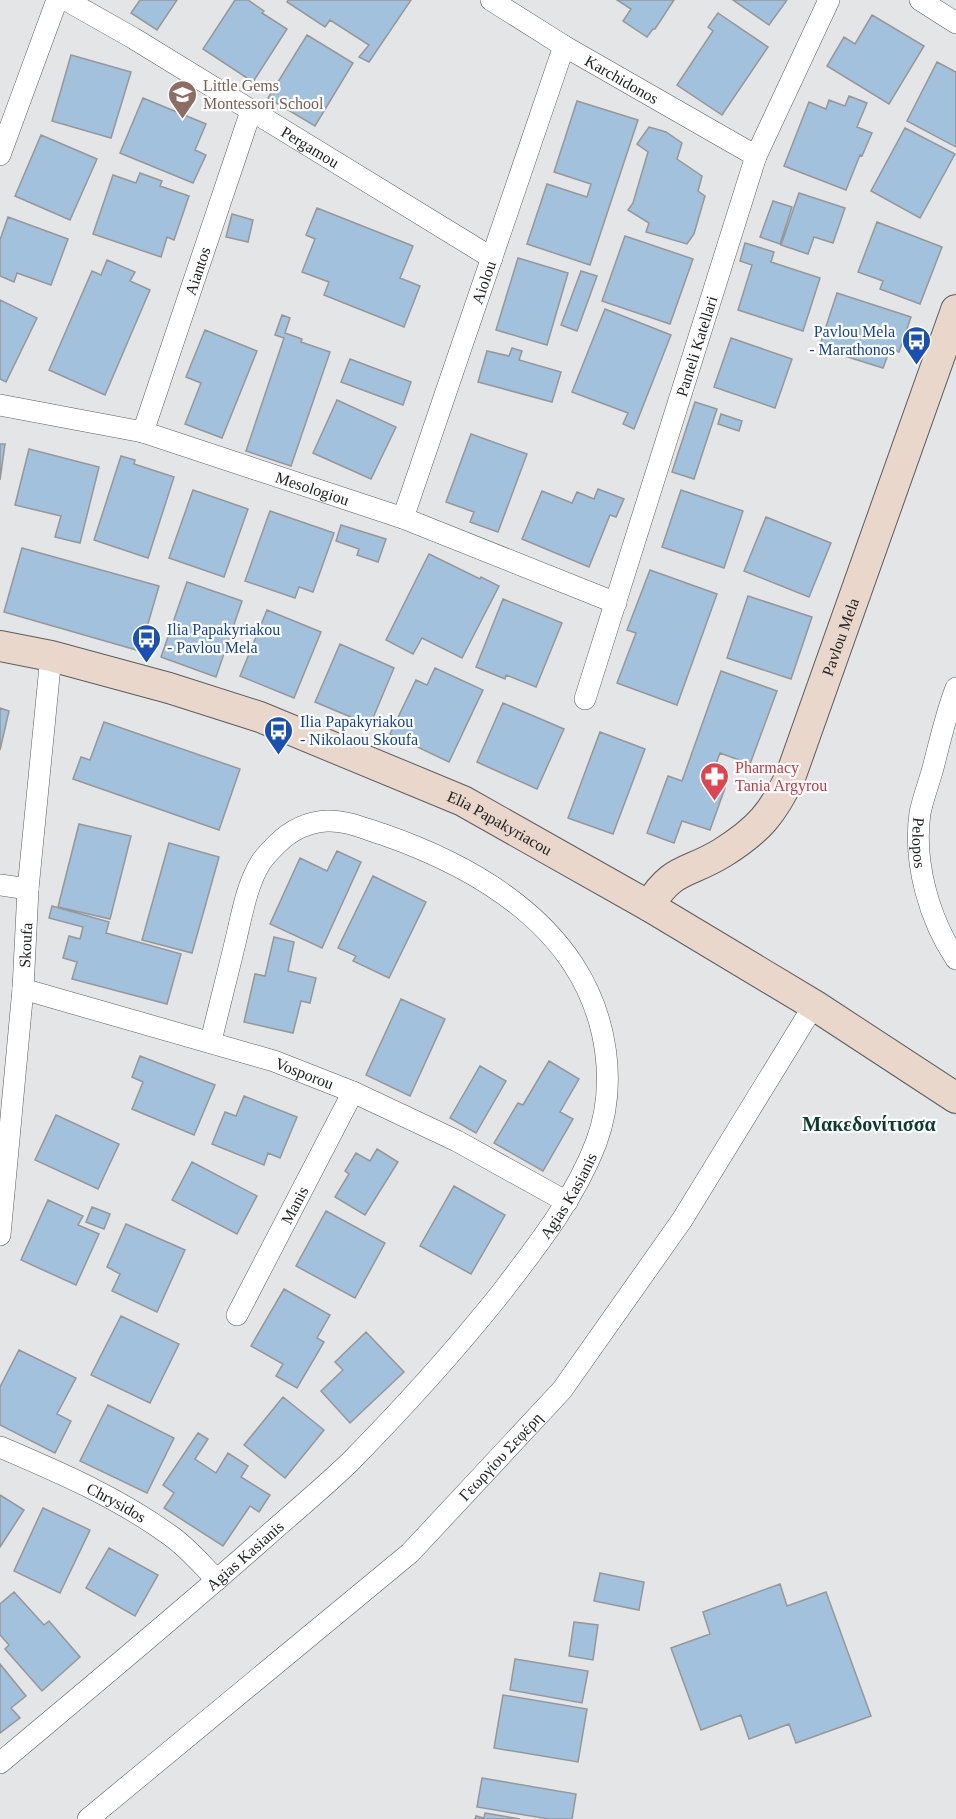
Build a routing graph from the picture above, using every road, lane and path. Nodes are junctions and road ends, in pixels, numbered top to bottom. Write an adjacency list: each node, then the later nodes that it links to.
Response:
1 (57, 0): 9 (street)
2 (66, 0): 8 (street, Pergamou)
3 (491, 0): 7 (street, Karchidonos)
4 (829, 0): 10 (street, Panteli Katellari)
5 (920, 0): 6 (street)
6 (956, 23)
7 (564, 46): 10 (street, Karchidonos); 11 (street, Aiolou)
8 (251, 111): 11 (street, Pergamou); 14 (street, Aiantos)
9 (0, 155)
10 (756, 156): 16 (street, Panteli Katellari)
11 (492, 258): 15 (street, Aiolou)
12 (956, 310): 23 (main road, Pavlou Mela)
13 (0, 405): 14 (street, Mesologiou)
14 (143, 432): 15 (street, Mesologiou)
15 (403, 518): 16 (street, Mesologiou)
16 (616, 603): 20 (street, Panteli Katellari)
17 (0, 646): 18 (main road, Elia Papakyriacou)
18 (51, 656): 22 (street, Skoufa); 23 (main road, Elia Papakyriacou)
19 (956, 688): 24 (street, Pelopos)
20 (585, 699)
21 (0, 885): 22 (street)
22 (28, 889): 25 (street, Skoufa)
23 (649, 906): 26 (main road, Elia Papakyriacou)
24 (956, 959)
25 (23, 988): 27 (street, Vosporou); 31 (street, Skoufa)
26 (814, 1005): 29 (main road, Elia Papakyriacou); 36 (street, Γεωργίου Σεφέρη)
27 (211, 1041): 28 (street, Vosporou); 30 (street, Agias Kasianis)
28 (352, 1092): 30 (street, Vosporou); 32 (street, Manis)
29 (956, 1098)
30 (567, 1202): 34 (street, Agias Kasianis)
31 (0, 1235)
32 (237, 1315)
33 (0, 1447): 34 (street, Chrysidos)
34 (217, 1580): 35 (street, Agias Kasianis)
35 (0, 1763)
36 (88, 1819)

